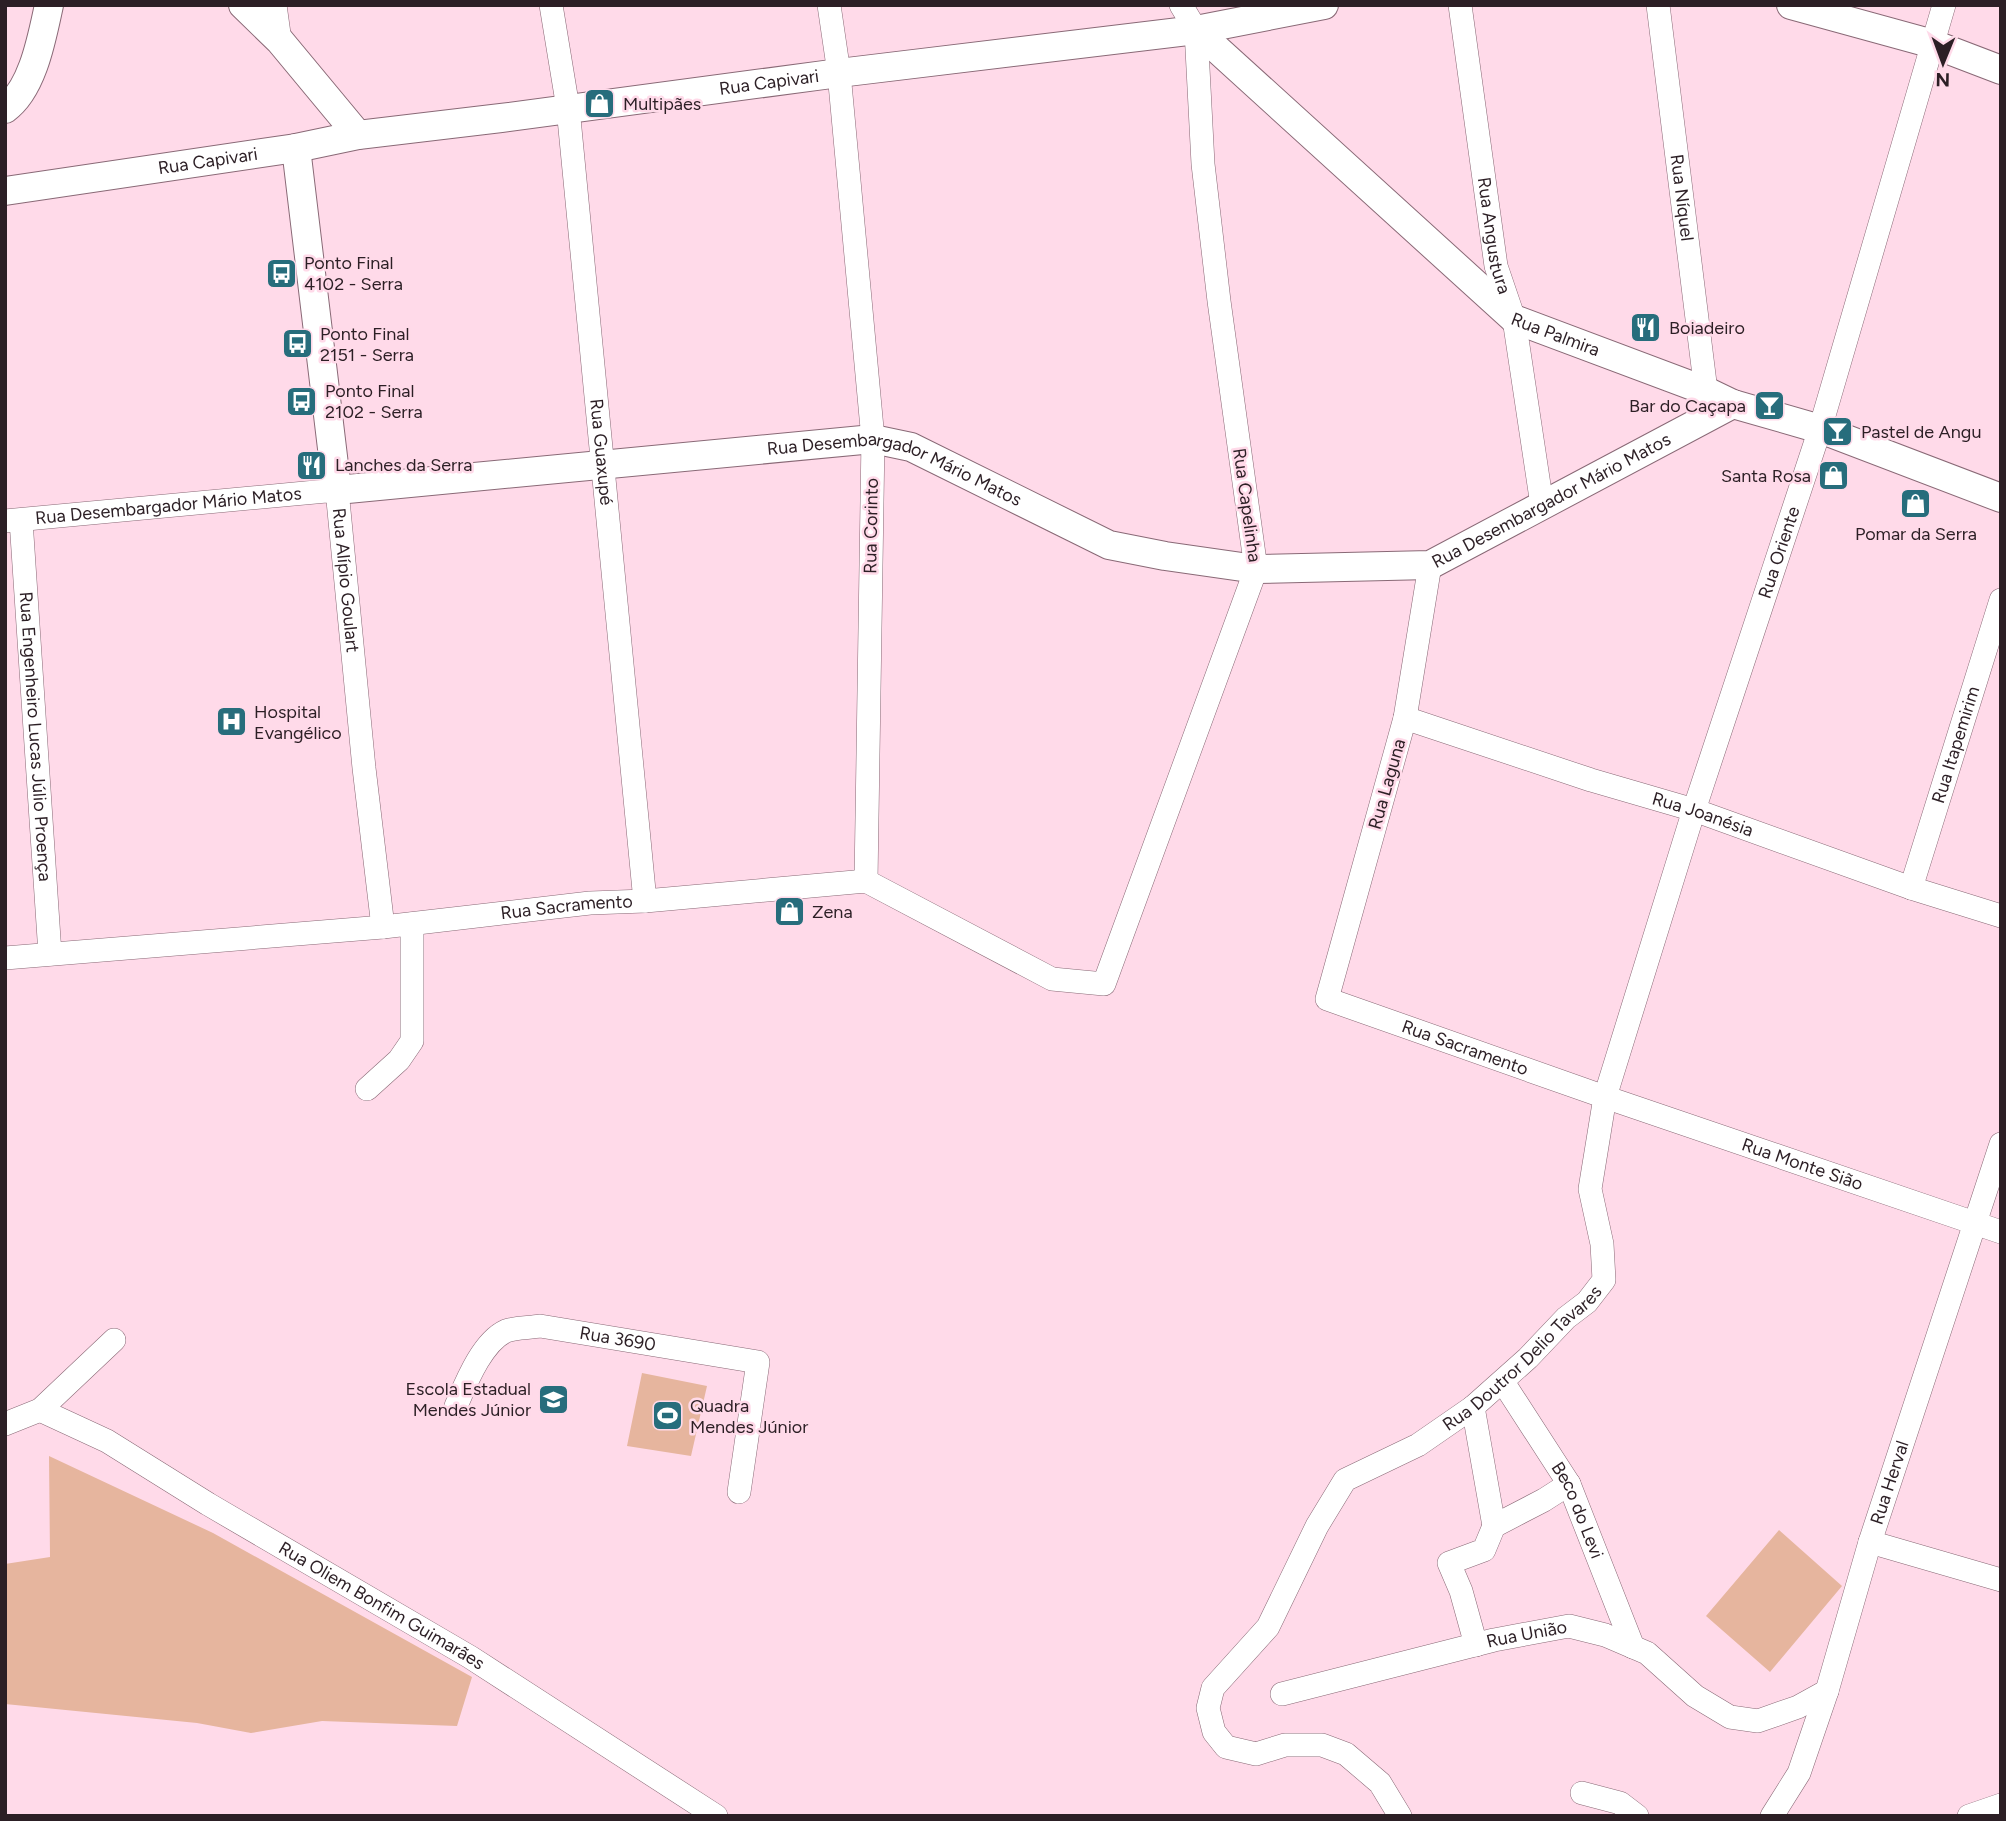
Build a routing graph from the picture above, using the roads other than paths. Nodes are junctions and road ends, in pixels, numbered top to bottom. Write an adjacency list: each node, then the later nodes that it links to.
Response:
1 (49, 5): 18 (street)
2 (243, 5): 13 (street)
3 (275, 5): 13 (street)
4 (551, 5): 17 (street, Rua Guaxupé)
5 (829, 5): 16 (street, Rua Corinto)
6 (1181, 5): 12 (street, Rua Capelinha)
7 (1324, 5): 12 (street, Rua Capivari)
8 (1460, 5): 24 (street, Rua Angustura)
9 (1658, 5): 25 (street, Rua Níquel)
10 (1791, 5): 14 (street)
11 (1944, 5): 14 (street, Rua Oriente)
12 (1196, 30): 16 (street, Rua Capivari); 24 (street, Rua Palmira); 35 (street, Rua Capelinha)
13 (280, 41): 19 (street)
14 (1933, 44): 15 (street); 27 (street, Rua Oriente)
15 (2001, 70)
16 (839, 73): 17 (street, Rua Capivari); 28 (street, Rua Corinto)
17 (568, 108): 19 (street, Rua Capivari); 29 (street, Rua Guaxupé)
18 (7, 111)
19 (358, 135): 20 (street, Rua Capivari)
20 (296, 148): 22 (street, Rua Capivari); 30 (street, Rua Alípio Goulart)
21 (5, 173): 22 (street)
22 (46, 186): 23 (street, Rua Capivari)
23 (5, 191)
24 (1514, 319): 25 (street, Rua Palmira); 32 (street, Rua Angustura)
25 (1706, 391): 26 (street, Rua Palmira)
26 (1734, 404): 27 (street, Rua Palmira); 32 (street, Rua Desembargador Mário Matos)
27 (1819, 429): 31 (street, Rua Palmira); 38 (street, Rua Oriente)
28 (873, 439): 29 (street, Rua Desembargador Mário Matos); 35 (street, Rua Desembargador Mário Matos); 39 (street, Rua Corinto)
29 (604, 466): 30 (street, Rua Desembargador Mário Matos); 41 (street, Rua Guaxupé)
30 (337, 490): 33 (street, Rua Desembargador Mário Matos); 44 (street, Rua Alípio Goulart)
31 (2001, 498)
32 (1542, 505): 34 (street, Rua Desembargador Mário Matos)
33 (13, 521): 45 (street, Rua Engenheiro Lucas Júlio Proença)
34 (1430, 565): 35 (street, Rua Desembargador Mário Matos); 37 (street, Rua Laguna)
35 (1256, 569): 39 (street, Rua Capelinha)
36 (2001, 600): 40 (street, Rua Itapemirim)
37 (1405, 718): 38 (street, Rua Joanésia); 47 (street, Rua Laguna)
38 (1694, 810): 40 (street, Rua Joanésia); 49 (street, Rua Oriente)
39 (866, 881): 41 (street, Rua Sacramento)
40 (1911, 888): 42 (street, Rua Joanésia)
41 (645, 901): 43 (street, Rua Sacramento)
42 (2001, 916)
43 (412, 923): 44 (street, Rua Sacramento); 48 (street)
44 (383, 927): 45 (street, Rua Sacramento)
45 (50, 954): 46 (street, Rua Sacramento)
46 (5, 958)
47 (1327, 999): 49 (street, Rua Sacramento)
48 (368, 1089)
49 (1605, 1097): 51 (street, Rua Monte Sião); 54 (street, Rua Doutror Delio Tavares)
50 (2001, 1144): 51 (street, Rua Herval)
51 (1975, 1224): 52 (street, Rua Monte Sião); 62 (street, Rua Herval)
52 (2001, 1232)
53 (114, 1340): 57 (street)
54 (1503, 1382): 56 (street, Rua Doutror Delio Tavares); 59 (street, Beco do Levi)
55 (456, 1406): 60 (street, Rua 3690)
56 (1473, 1407): 61 (street); 71 (street, Rua Doutror Delio Tavares)
57 (40, 1410): 58 (street); 70 (street, Rua Oliem Bonfim Guimarães)
58 (5, 1424)
59 (1569, 1484): 61 (street); 65 (street, Beco do Levi)
60 (739, 1492)
61 (1494, 1526): 64 (street)
62 (1870, 1542): 63 (street); 66 (street, Rua Herval)
63 (2001, 1580)
64 (1476, 1645): 65 (street, Rua União); 67 (street, Rua União)
65 (1633, 1647): 66 (street, Rua União)
66 (1828, 1691): 73 (street, Rua Herval)
67 (1282, 1694)
68 (1582, 1793): 72 (street)
69 (2001, 1805): 74 (street)
70 (716, 1816)
71 (1400, 1816)
72 (1637, 1816)
73 (1772, 1816)
74 (1969, 1816)

